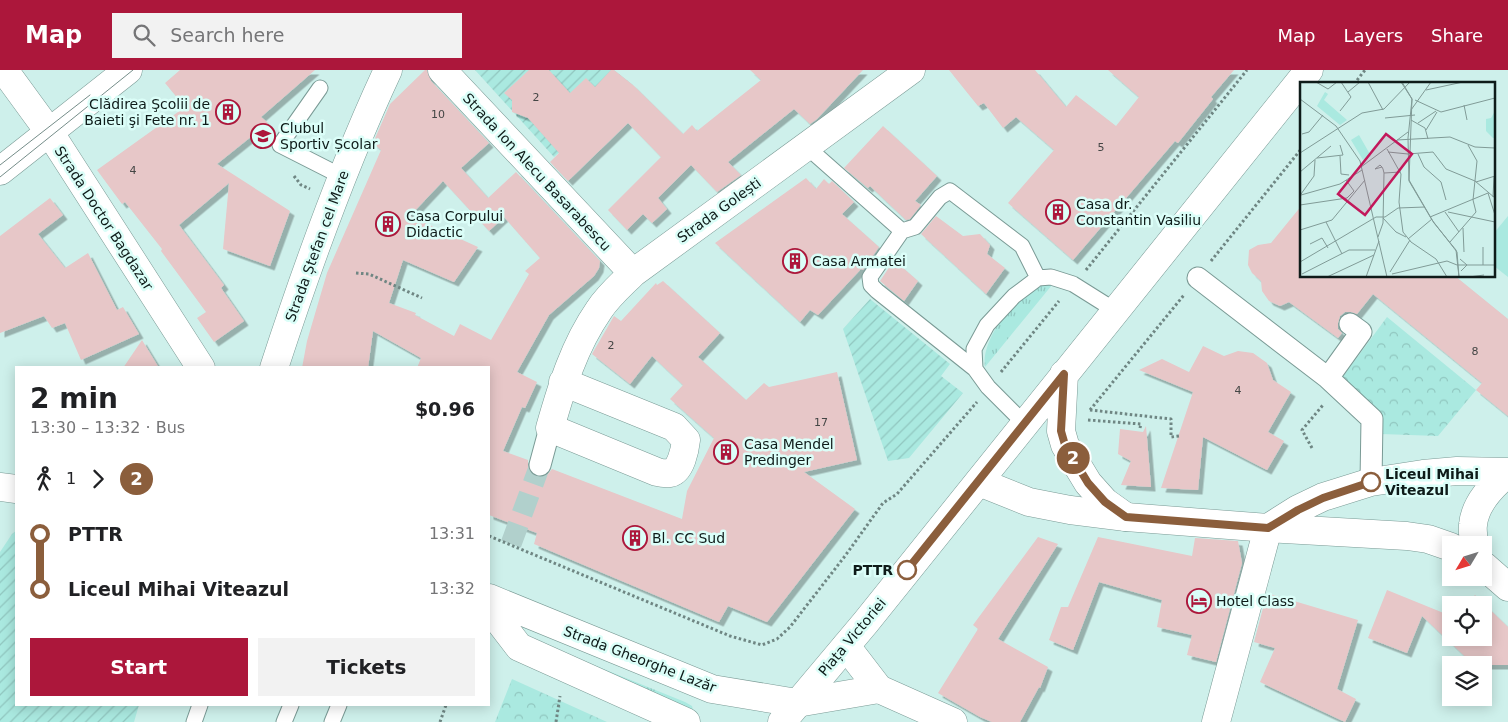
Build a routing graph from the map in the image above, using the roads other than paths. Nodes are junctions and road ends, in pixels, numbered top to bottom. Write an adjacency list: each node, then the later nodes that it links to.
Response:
1 (4, 70): 8 (main road, Strada Doctor Bagdazar)
2 (128, 70): 8 (main road)
3 (388, 70): 11 (main road, Strada Ștefan cel Mare)
4 (442, 70): 13 (main road, Strada Ion Alecu Basarabescu)
5 (911, 70): 9 (main road, Strada Golești)
6 (1309, 70): 16 (main road, Piața Victoriei)
7 (320, 88): 11 (lane)
8 (50, 133): 10 (main road); 18 (main road, Strada Doctor Bagdazar)
9 (807, 147): 12 (lane); 13 (main road, Strada Golești)
10 (0, 171)
11 (343, 177): 19 (main road, Strada Ștefan cel Mare)
12 (902, 231): 14 (lane); 20 (lane)
13 (633, 273): 22 (main road, Strada Golești)
14 (1038, 278): 16 (lane); 20 (lane)
15 (1198, 278): 23 (street)
16 (1116, 311): 21 (main road, Piața Victoriei)
17 (1350, 324): 23 (street)
18 (200, 366)
19 (275, 366)
20 (975, 369): 24 (lane)
21 (1064, 374): 24 (main road, Piața Victoriei); 32 (main road)
22 (563, 382): 25 (main road, Strada Golești); 25 (main road)
23 (1332, 382): 29 (street)
24 (1025, 424): 28 (main road, Piața Victoriei)
25 (550, 428): 26 (street)
26 (540, 465)
27 (1508, 472): 29 (main road); 34 (main road)
28 (979, 482): 32 (main road); 40 (main road, Piața Victoriei)
29 (1371, 482): 33 (main road)
30 (0, 487): 31 (main road)
31 (15, 489)
32 (1126, 517): 33 (main road)
33 (1268, 528): 35 (main road); 51 (main road)
34 (1474, 536)
35 (1442, 544)
36 (1492, 573): 37 (main road)
37 (1508, 587)
38 (490, 598): 45 (main road, Strada Gheorghe Lazăr)
39 (490, 609): 49 (main road)
40 (846, 646): 41 (main road); 45 (main road, Piața Victoriei)
41 (879, 689): 45 (main road, Strada Gheorghe Lazăr); 50 (main road)
42 (200, 706): 46 (lane)
43 (290, 706): 47 (lane)
44 (339, 706): 48 (lane)
45 (789, 713)
46 (194, 722)
47 (284, 722)
48 (332, 722)
49 (686, 722)
50 (953, 722)
51 (1216, 722)

